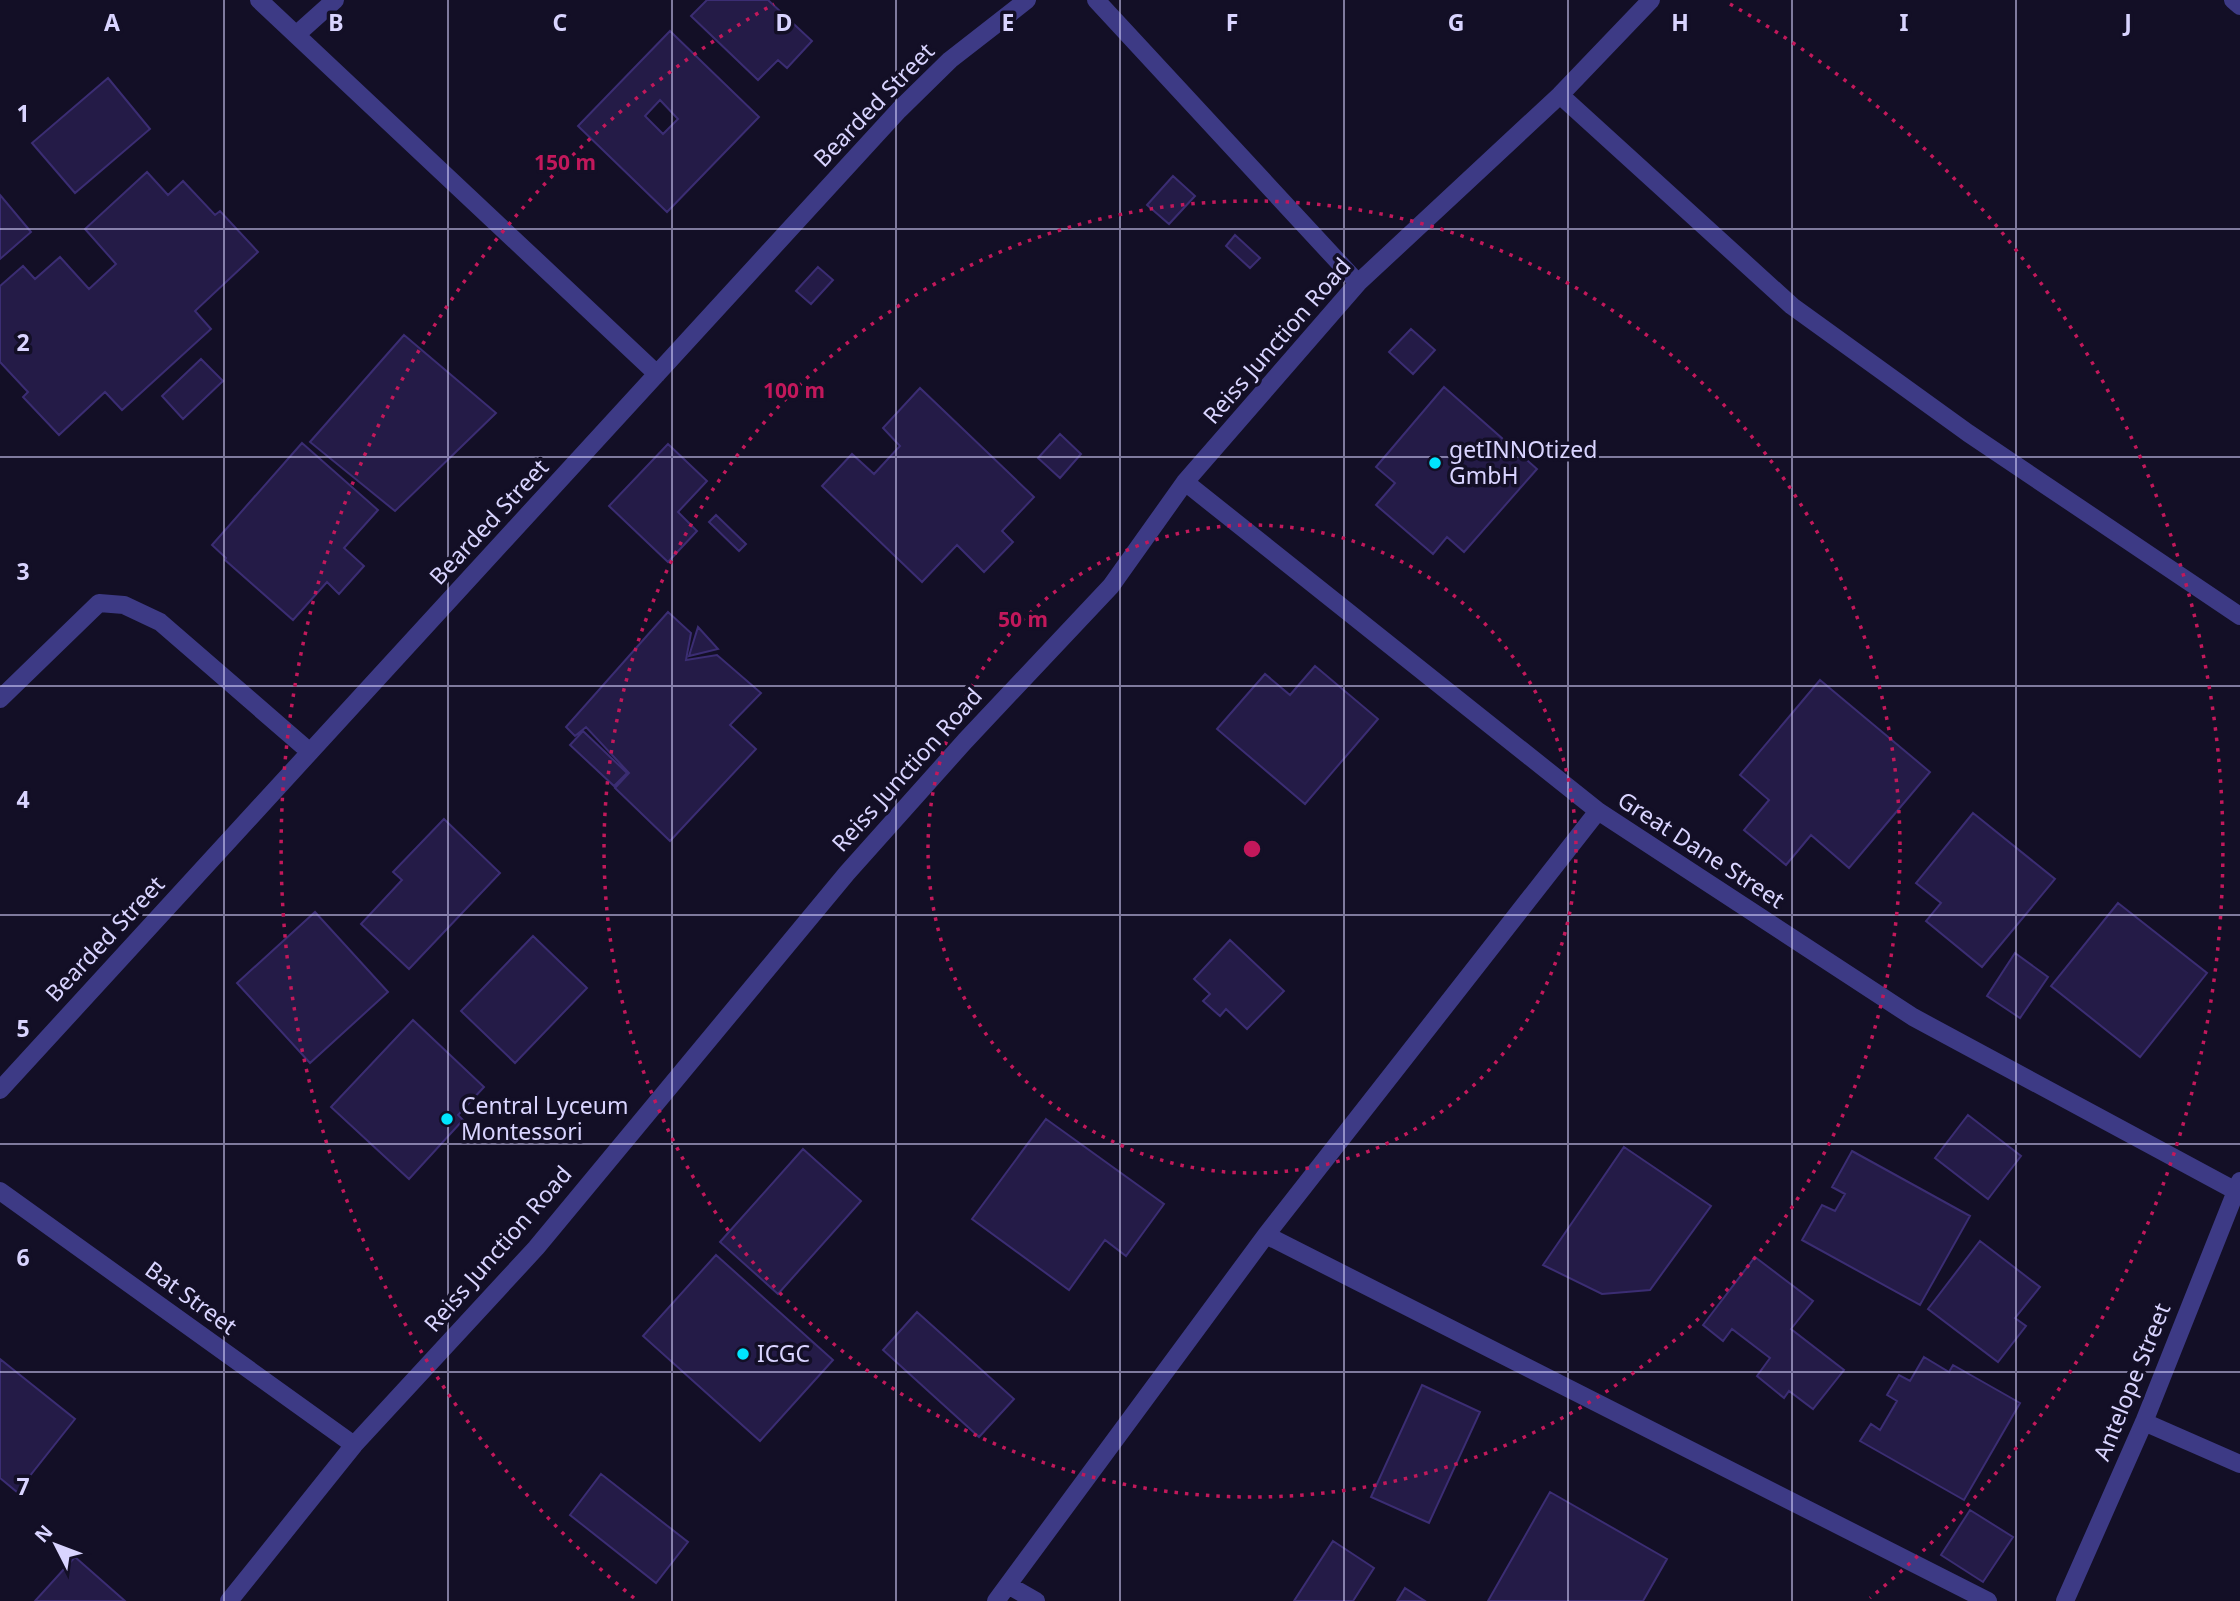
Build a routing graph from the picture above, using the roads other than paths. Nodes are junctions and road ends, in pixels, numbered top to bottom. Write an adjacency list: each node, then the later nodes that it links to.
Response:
1 (259, 0): 8 (street)
2 (335, 0): 8 (street)
3 (1027, 0): 11 (street, Bearded Street)
4 (1096, 0): 10 (street)
5 (1651, 0): 9 (street, Reiss Junction Road)
6 (2233, 0): 7 (street)
7 (2240, 6)
8 (296, 35): 11 (street)
9 (1560, 95): 10 (street, Reiss Junction Road); 13 (street)
10 (1358, 284): 12 (street, Reiss Junction Road)
11 (657, 374): 15 (street, Bearded Street)
12 (1185, 482): 16 (street, Great Dane Street); 22 (street, Reiss Junction Road)
13 (2240, 616)
14 (0, 699): 15 (street)
15 (310, 752): 17 (street, Bearded Street)
16 (1598, 811): 18 (street, Great Dane Street); 20 (street)
17 (0, 1090)
18 (2238, 1186): 21 (street, Antelope Street)
19 (0, 1191): 22 (street, Bat Street)
20 (1266, 1235): 24 (street); 28 (street)
21 (2144, 1422): 23 (street); 29 (street, Antelope Street)
22 (354, 1446): 25 (street, Reiss Junction Road)
23 (2240, 1464)
24 (1008, 1585): 26 (street); 27 (street)
25 (229, 1601)
26 (996, 1601)
27 (1036, 1601)
28 (1989, 1601)
29 (2065, 1601)

